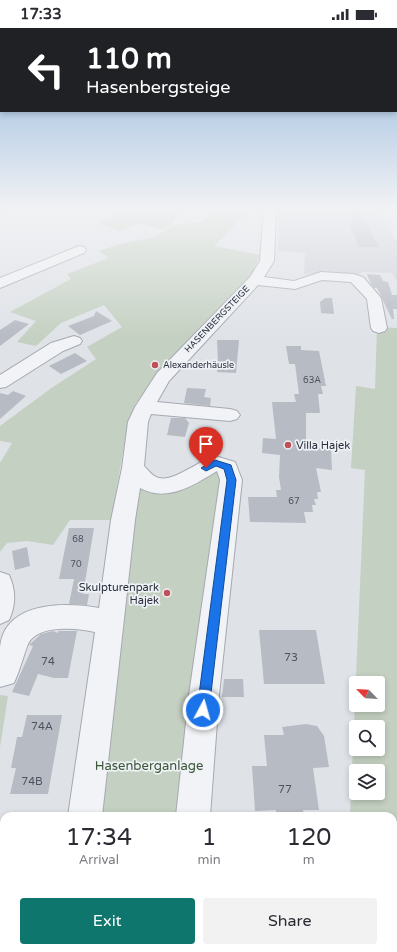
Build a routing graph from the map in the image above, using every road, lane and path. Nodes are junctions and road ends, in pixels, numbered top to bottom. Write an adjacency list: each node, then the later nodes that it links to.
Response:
1 (74, 252): 4 (street)
2 (268, 252): 3 (street, HASENBERGSTEIGE)
3 (255, 280): 5 (street); 8 (street, HASENBERGSTEIGE)
4 (0, 284)
5 (379, 328)
6 (74, 341): 7 (street)
7 (0, 383)
8 (144, 407): 9 (street); 10 (street, HASENBERGSTEIGE)
9 (230, 415)
10 (133, 468): 13 (street, HASENBERGSTEIGE); 16 (street)
11 (0, 583): 12 (street)
12 (0, 612)
13 (110, 622): 14 (street); 15 (street, HASENBERGSTEIGE)
14 (0, 674)
15 (86, 812)
16 (193, 812)

